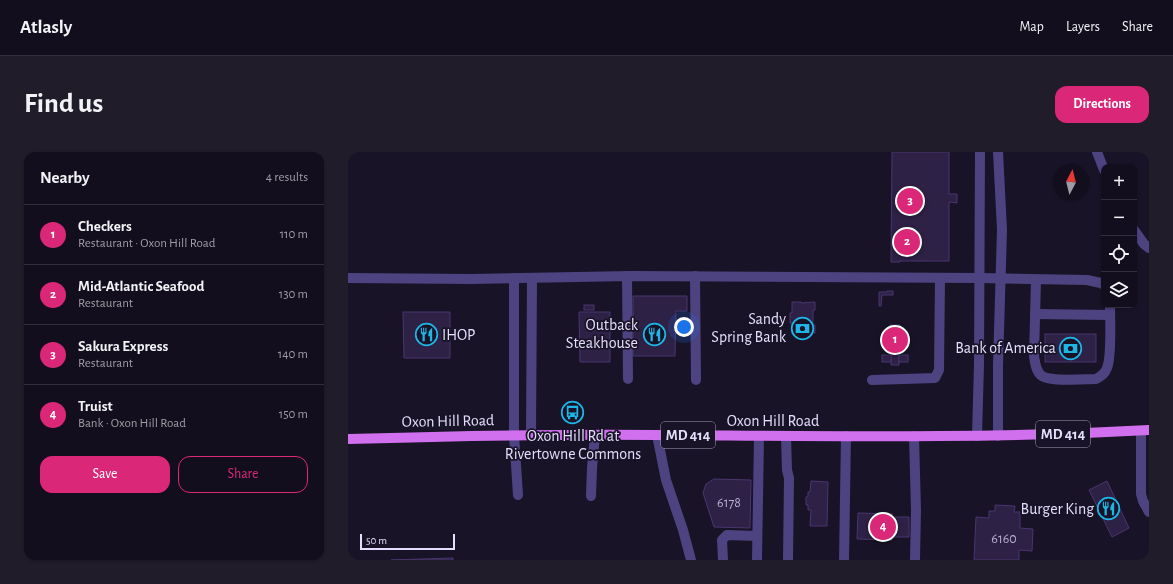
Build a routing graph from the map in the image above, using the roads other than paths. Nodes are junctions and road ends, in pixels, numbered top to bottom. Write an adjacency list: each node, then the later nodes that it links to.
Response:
1 (980, 152): 13 (street)
2 (998, 152): 14 (street)
3 (1097, 152): 4 (street)
4 (1102, 164)
5 (1137, 234): 6 (street)
6 (1149, 248)
7 (627, 276): 8 (street); 11 (street); 19 (street)
8 (695, 276): 12 (street); 20 (street)
9 (348, 278): 10 (street)
10 (514, 278): 11 (street); 23 (street)
11 (532, 278): 24 (street)
12 (940, 278): 13 (street); 21 (street)
13 (979, 278): 14 (street); 31 (street)
14 (1001, 278): 15 (street); 32 (street)
15 (1036, 280): 16 (street); 18 (street)
16 (1101, 283)
17 (1110, 310): 18 (street); 18 (street)
18 (1035, 314)
19 (628, 379)
20 (696, 380)
21 (872, 380)
22 (1145, 430): 32 (main road, Oxon Hill Road / MD 414); 36 (street)
23 (514, 435): 24 (main road, Oxon Hill Road / MD 414); 33 (main road, Oxon Hill Road / MD 414); 34 (street)
24 (531, 435): 25 (main road, Oxon Hill Road / MD 414)
25 (595, 435): 26 (main road, Oxon Hill Road / MD 414); 35 (street)
26 (657, 435): 27 (main road, Oxon Hill Road / MD 414); 39 (street)
27 (759, 436): 28 (main road, Oxon Hill Road / MD 414); 37 (street)
28 (786, 436): 29 (main road, Oxon Hill Road / MD 414); 42 (street)
29 (846, 436): 30 (main road, Oxon Hill Road / MD 414); 38 (street)
30 (914, 436): 31 (main road, Oxon Hill Road / MD 414); 43 (street)
31 (977, 436): 32 (main road, Oxon Hill Road / MD 414)
32 (998, 436)
33 (348, 438)
34 (518, 495)
35 (591, 496)
36 (1149, 512)
37 (757, 536): 40 (street); 41 (street)
38 (844, 556)
39 (691, 560)
40 (723, 560)
41 (757, 560)
42 (788, 560)
43 (915, 560)

